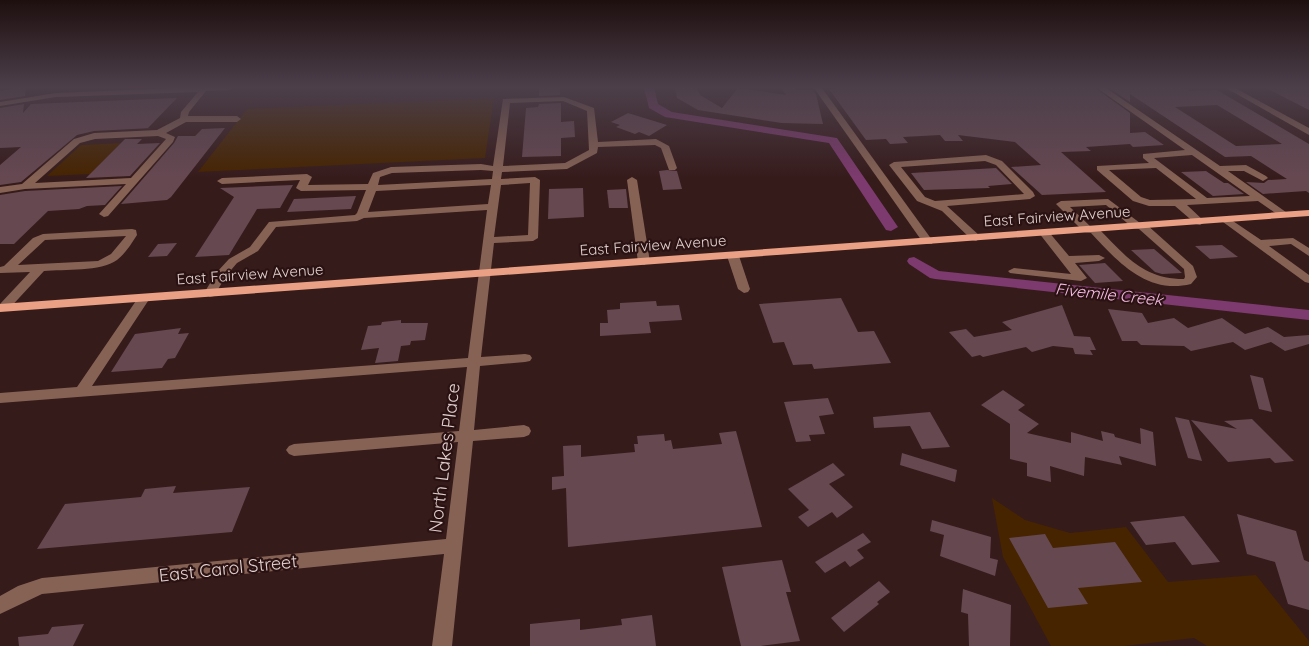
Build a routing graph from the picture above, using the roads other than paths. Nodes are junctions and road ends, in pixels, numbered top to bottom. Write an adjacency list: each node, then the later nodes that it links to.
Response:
1 (229, 118): 7 (street)
2 (504, 118): 14 (street, North Lakes Place)
3 (592, 118): 10 (street, North Lakes Place)
4 (840, 118): 40 (street)
5 (1144, 118): 11 (street)
6 (1284, 118): 8 (street)
7 (184, 119): 9 (street)
8 (1309, 132)
9 (159, 133): 18 (street); 21 (street)
10 (594, 145): 13 (street); 14 (street)
11 (1192, 152): 12 (street); 15 (street)
12 (1158, 165): 25 (street); 26 (street)
13 (672, 168)
14 (498, 169): 20 (street, North Lakes Place); 22 (street)
15 (1218, 169): 16 (street); 24 (street)
16 (1263, 178)
17 (632, 180): 46 (street)
18 (134, 181): 21 (street); 29 (street)
19 (222, 181): 22 (street)
20 (496, 182): 22 (street); 28 (street, North Lakes Place); 39 (street)
21 (25, 186): 23 (street)
22 (372, 188): 30 (street)
23 (0, 190)
24 (1260, 198): 25 (street); 31 (street)
25 (1206, 202): 26 (street)
26 (1178, 203): 34 (street)
27 (935, 204): 27 (street); 38 (street)
28 (492, 207): 30 (street); 39 (street, North Lakes Place)
29 (104, 214)
30 (362, 215): 53 (street)
31 (1285, 215): 32 (main road, East Fairview Avenue); 33 (main road, East Fairview Avenue)
32 (1307, 215)
33 (1227, 220): 34 (main road, East Fairview Avenue); 41 (street)
34 (1200, 222): 35 (main road, East Fairview Avenue)
35 (1140, 226): 36 (main road, East Fairview Avenue); 36 (street); 36 (street)
36 (1091, 230): 37 (main road, East Fairview Avenue)
37 (1044, 233): 38 (main road, East Fairview Avenue); 45 (street)
38 (976, 238): 40 (main road, East Fairview Avenue)
39 (488, 240): 50 (street, North Lakes Place)
40 (928, 242): 43 (main road, East Fairview Avenue)
41 (1259, 243): 42 (street); 51 (street)
42 (1309, 253)
43 (734, 256): 46 (main road, East Fairview Avenue); 52 (street)
44 (1099, 258): 45 (street)
45 (1066, 260): 49 (street)
46 (644, 262): 50 (main road, East Fairview Avenue)
47 (40, 268): 48 (street); 48 (street); 55 (street)
48 (4, 270)
49 (1014, 271)
50 (484, 274): 53 (main road, East Fairview Avenue); 57 (street, North Lakes Place)
51 (1309, 280)
52 (744, 289)
53 (210, 293): 54 (main road, East Fairview Avenue)
54 (144, 298): 55 (main road, East Fairview Avenue); 58 (street)
55 (2, 308)
56 (525, 358): 57 (street)
57 (474, 362): 58 (street); 61 (street, North Lakes Place)
58 (81, 392): 59 (street)
59 (0, 398)
60 (524, 431): 61 (street)
61 (466, 435): 62 (street); 63 (street, North Lakes Place)
62 (294, 450)
63 (453, 546): 64 (street, East Carol Street); 65 (street, North Lakes Place)
64 (3, 602)
65 (442, 646)

